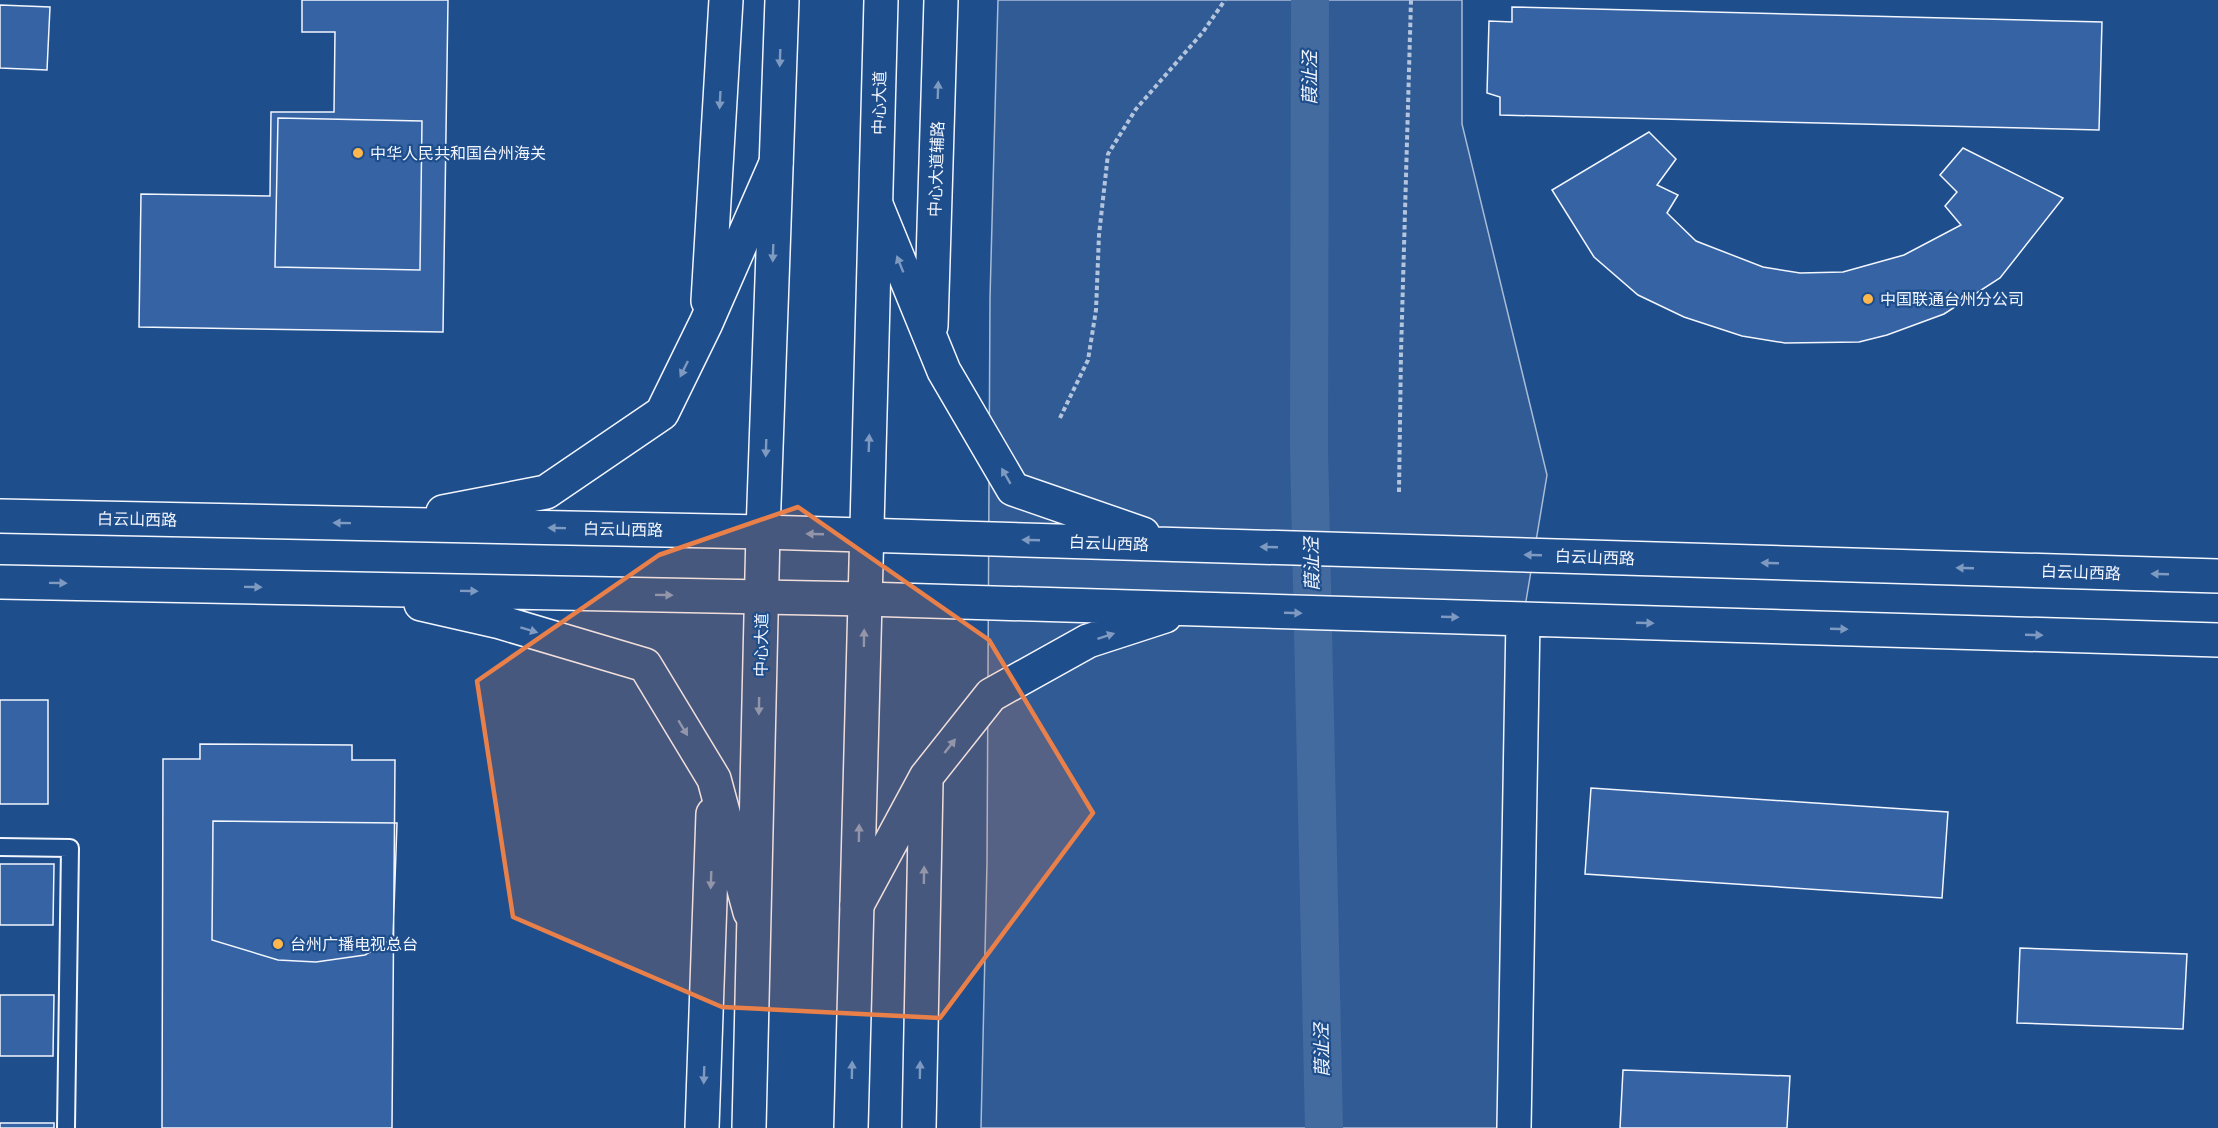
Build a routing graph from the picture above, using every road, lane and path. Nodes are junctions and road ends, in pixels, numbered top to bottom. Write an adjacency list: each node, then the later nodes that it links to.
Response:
1 (726, 0): 9 (main road, one-way to 9)
2 (782, 0): 7 (main road, 中心大道, one-way to 7)
3 (881, 0): 8 (main road, 中心大道)
4 (941, 0): 10 (main road, 中心大道辅路, one-way to 4)
5 (1225, 0): 11 (path)
6 (1411, 0): 12 (path)
7 (776, 162): 9 (main road, 中心大道); 15 (main road, 中心大道, one-way to 15)
8 (877, 207): 10 (main road, 中心大道, one-way to 8); 16 (main road, 中心大道, one-way to 8)
9 (706, 323): 14 (main road, 中心大道, one-way to 14)
10 (930, 337): 17 (main road, 中心大道, one-way to 10)
11 (1060, 418)
12 (1399, 492)
13 (0, 516): 14 (main road, 白云山西路, one-way to 13)
14 (383, 524): 15 (main road, 白云山西路, one-way to 14)
15 (763, 532): 16 (main road, 白云山西路, one-way to 15); 21 (main road, 中心大道)
16 (867, 536): 17 (main road, 白云山西路, one-way to 16); 22 (main road, 中心大道)
17 (1173, 544): 18 (main road, 白云山西路, one-way to 17)
18 (2218, 576)
19 (0, 582): 20 (main road, one-way to 20)
20 (349, 589): 21 (main road, one-way to 21); 27 (main road, one-way to 27)
21 (762, 597): 22 (main road); 30 (main road, 中心大道, one-way to 30)
22 (865, 599): 23 (main road); 29 (main road, 中心大道, one-way to 22)
23 (1187, 609): 24 (main road, one-way to 24); 26 (main road, 中心大道, one-way to 23)
24 (1523, 619): 25 (main road, one-way to 25); 36 (main road)
25 (2218, 640)
26 (926, 777): 29 (main road, 中心大道); 35 (main road, one-way to 26)
27 (714, 779): 30 (main road); 32 (main road, one-way to 32)
28 (0, 847): 31 (lane)
29 (857, 905): 34 (main road, 中心大道, one-way to 29)
30 (754, 925): 33 (main road, 中心大道)
31 (66, 1128)
32 (702, 1128)
33 (749, 1128)
34 (851, 1128)
35 (919, 1128)
36 (1514, 1128)

